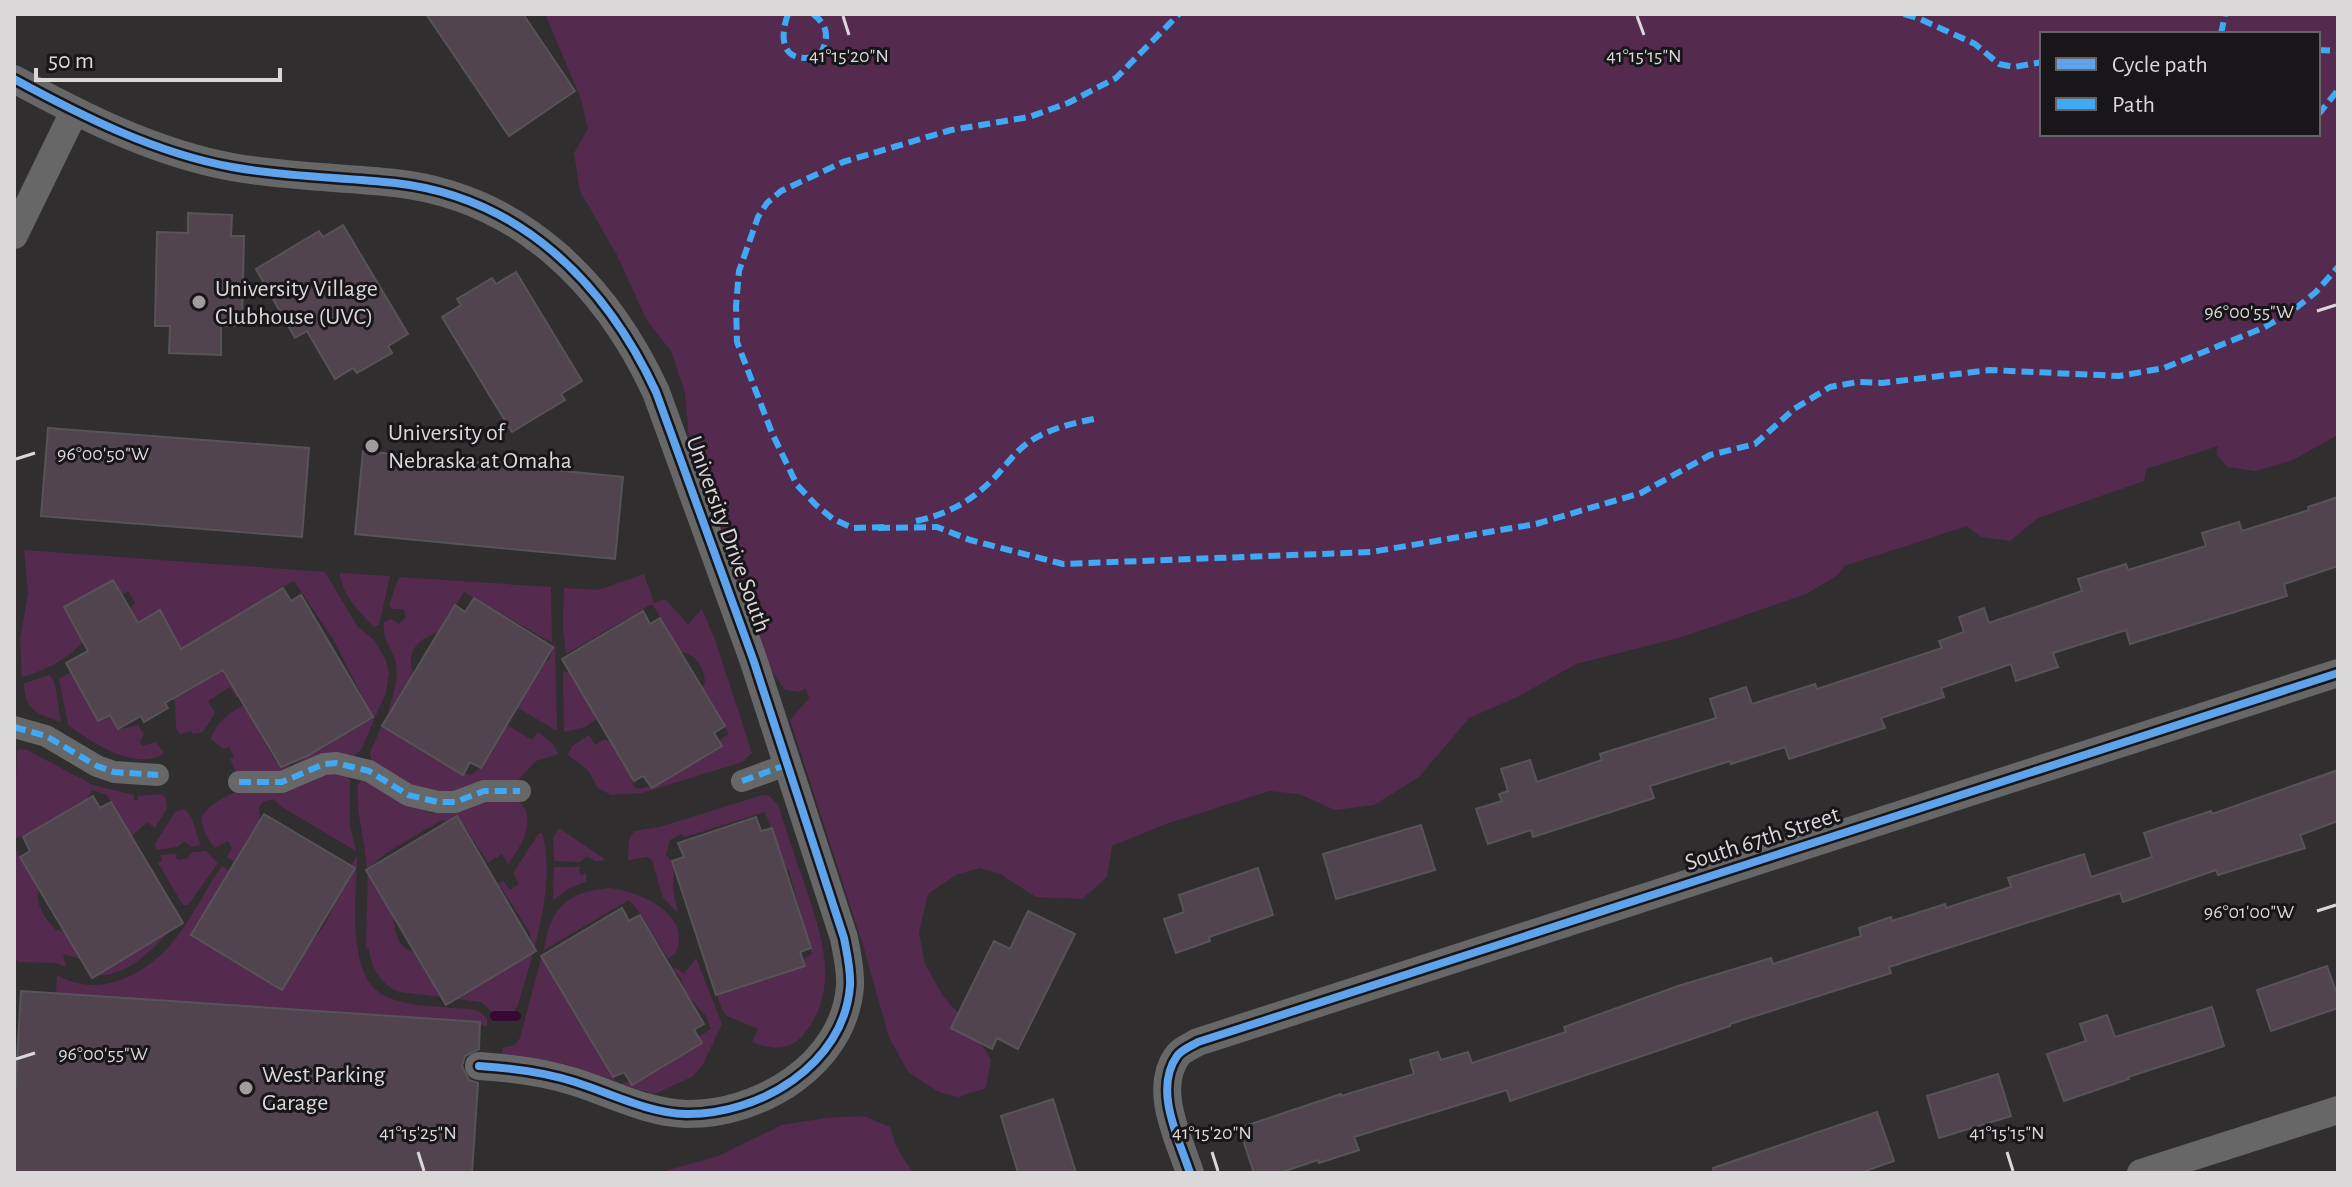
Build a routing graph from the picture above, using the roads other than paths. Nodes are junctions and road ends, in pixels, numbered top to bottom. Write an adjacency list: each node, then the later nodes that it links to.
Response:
1 (14, 79): 2 (street, University Drive South)
2 (74, 112): 3 (street); 6 (street, University Drive South)
3 (14, 235)
4 (2338, 673): 13 (street, South 67th Street)
5 (14, 727): 7 (street)
6 (789, 764): 8 (street); 11 (street, University Drive South)
7 (158, 775)
8 (742, 781)
9 (239, 782): 10 (street)
10 (520, 791)
11 (479, 1066)
12 (2338, 1110): 14 (street)
13 (1190, 1173)
14 (2141, 1173)

